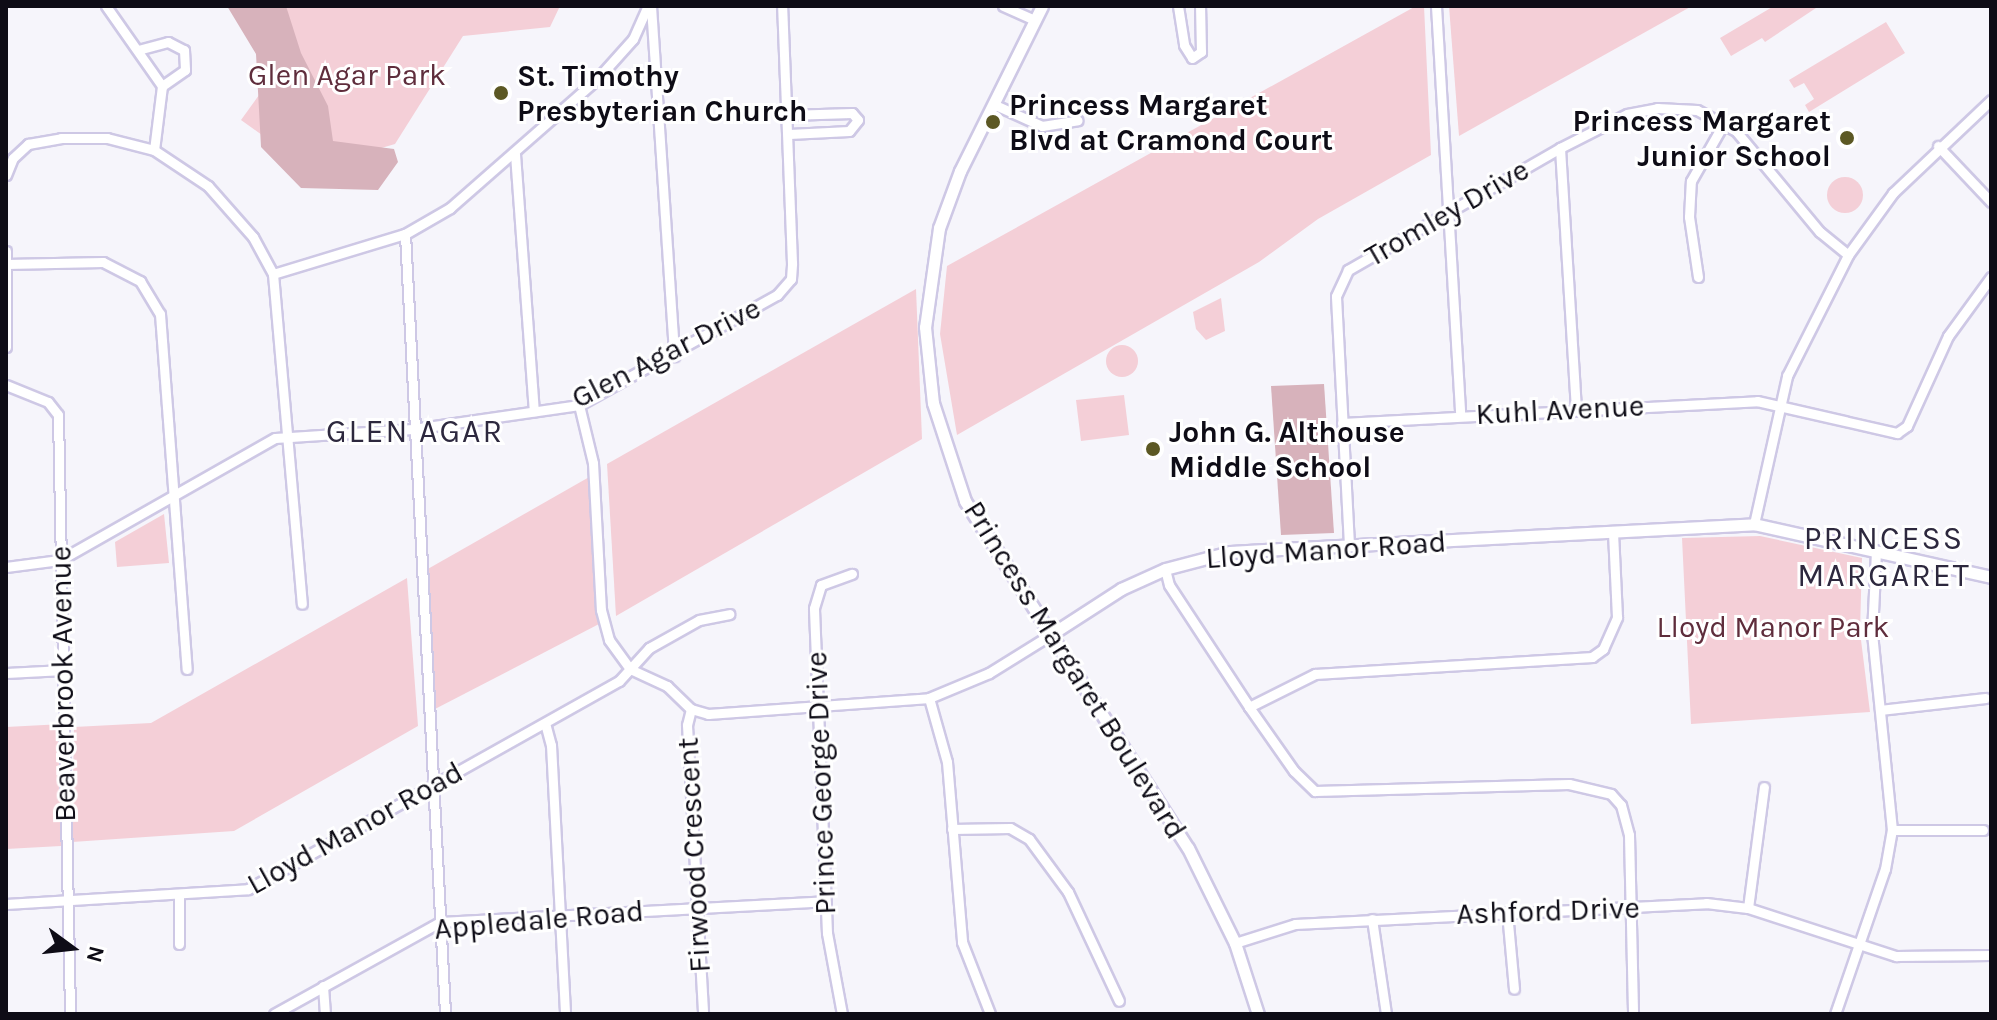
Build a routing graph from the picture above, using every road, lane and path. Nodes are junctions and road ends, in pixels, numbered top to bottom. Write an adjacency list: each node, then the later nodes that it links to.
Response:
1 (106, 6): 11 (street)
2 (650, 6): 22 (street); 34 (street)
3 (782, 6): 15 (street, Glen Agar Drive)
4 (1003, 6): 10 (street)
5 (1042, 6): 10 (street, Princess Margaret Boulevard)
6 (1165, 6): 9 (street)
7 (1200, 6): 9 (street)
8 (1436, 6): 25 (street)
9 (1178, 7)
10 (1035, 20): 14 (street, Princess Margaret Boulevard)
11 (138, 50): 12 (street); 12 (street)
12 (162, 86): 21 (street)
13 (1991, 100): 19 (street)
14 (993, 104): 16 (street); 56 (street, Princess Margaret Boulevard)
15 (787, 115): 18 (street, Glen Agar Drive); 18 (street)
16 (1078, 120)
17 (1724, 123): 20 (street, Tromley Drive); 28 (street, Tromley Drive); 31 (street)
18 (789, 134): 34 (street, Glen Agar Drive)
19 (1938, 146): 24 (street); 28 (street)
20 (1560, 148): 25 (street, Tromley Drive); 38 (street)
21 (154, 150): 23 (street); 30 (street)
22 (515, 154): 26 (street); 39 (street)
23 (6, 175)
24 (1991, 202)
25 (1450, 211): 40 (street); 41 (street, Tromley Drive)
26 (405, 234): 30 (street); 42 (street)
27 (6, 251): 29 (street)
28 (1848, 255): 36 (street)
29 (6, 264): 33 (street); 44 (street)
30 (273, 274): 43 (street)
31 (1698, 277)
32 (1991, 277): 36 (street, Kuhl Avenue)
33 (6, 347)
34 (674, 356): 37 (street, Glen Agar Drive)
35 (6, 385): 49 (street, Beaverbrook Avenue)
36 (1779, 404): 38 (street, Kuhl Avenue); 45 (street)
37 (579, 405): 39 (street, Glen Agar Drive); 58 (street)
38 (1576, 409): 40 (street, Kuhl Avenue)
39 (534, 411): 42 (street, Glen Agar Drive)
40 (1460, 415): 41 (street, Kuhl Avenue)
41 (1342, 423): 47 (street, Tromley Drive)
42 (413, 429): 43 (street, Glen Agar Drive); 68 (street)
43 (289, 436): 44 (street, Glen Agar Drive); 54 (street)
44 (175, 493): 49 (street, Glen Agar Drive); 57 (street)
45 (1754, 524): 46 (street, Lloyd Manor Road); 48 (street, Lloyd Manor Road)
46 (1613, 532): 47 (street, Lloyd Manor Road); 64 (street)
47 (1349, 545): 51 (street, Lloyd Manor Road)
48 (1876, 551): 53 (street, Lloyd Manor Road); 66 (street)
49 (60, 560): 50 (street, Glen Agar Drive); 59 (street, Beaverbrook Avenue)
50 (6, 567)
51 (1165, 569): 56 (street, Lloyd Manor Road); 64 (street)
52 (852, 574): 63 (street, Prince George Drive)
53 (1991, 577)
54 (302, 604)
55 (729, 614): 58 (street, Lloyd Manor Road)
56 (1050, 635): 61 (street, Lloyd Manor Road); 86 (street, Princess Margaret Boulevard)
57 (187, 669)
58 (630, 669): 65 (street, Firwood Crescent); 67 (street, Lloyd Manor Road)
59 (64, 670): 60 (street); 76 (street, Beaverbrook Avenue)
60 (6, 673)
61 (929, 698): 63 (street, Lloyd Manor Road); 72 (street)
62 (1985, 698): 66 (street)
63 (819, 707): 65 (street, Lloyd Manor Road); 77 (street, Prince George Drive)
64 (1249, 707): 80 (street)
65 (691, 709): 79 (street, Firwood Crescent)
66 (1880, 710): 73 (street)
67 (545, 723): 69 (street, Lloyd Manor Road); 83 (street)
68 (431, 763): 69 (street); 70 (street)
69 (452, 775): 70 (street, Lloyd Manor Road)
70 (433, 786): 75 (street, Lloyd Manor Road); 85 (street)
71 (1764, 787): 81 (street)
72 (952, 829): 92 (street); 101 (street)
73 (1892, 830): 74 (street); 88 (street)
74 (1983, 830)
75 (179, 897): 76 (street, Lloyd Manor Road); 87 (street)
76 (67, 901): 78 (street, Lloyd Manor Road); 94 (street, Beaverbrook Avenue)
77 (825, 901): 79 (street, Appledale Road); 100 (street, Prince George Drive)
78 (6, 904)
79 (698, 906): 83 (street, Appledale Road); 99 (street, Firwood Crescent)
80 (1629, 908): 81 (street, Ashford Drive); 82 (street, Ashford Drive); 104 (street)
81 (1748, 908): 88 (street, Ashford Drive)
82 (1507, 912): 84 (street, Ashford Drive); 91 (street)
83 (560, 915): 85 (street, Appledale Road); 98 (street)
84 (1372, 919): 86 (street, Ashford Drive); 103 (street)
85 (440, 922): 90 (street, Appledale Road); 97 (street)
86 (1235, 943): 102 (street, Princess Margaret Boulevard)
87 (179, 944)
88 (1859, 944): 89 (street, Ashford Drive); 105 (street)
89 (1991, 955)
90 (323, 986): 95 (street, Appledale Road); 96 (street)
91 (1514, 989)
92 (1119, 1001)
93 (64, 1014): 94 (street)
94 (70, 1014)
95 (274, 1014)
96 (325, 1014)
97 (445, 1014)
98 (565, 1014)
99 (703, 1014)
100 (842, 1014)
101 (990, 1014)
102 (1258, 1014)
103 (1386, 1014)
104 (1633, 1014)
105 (1835, 1014)

